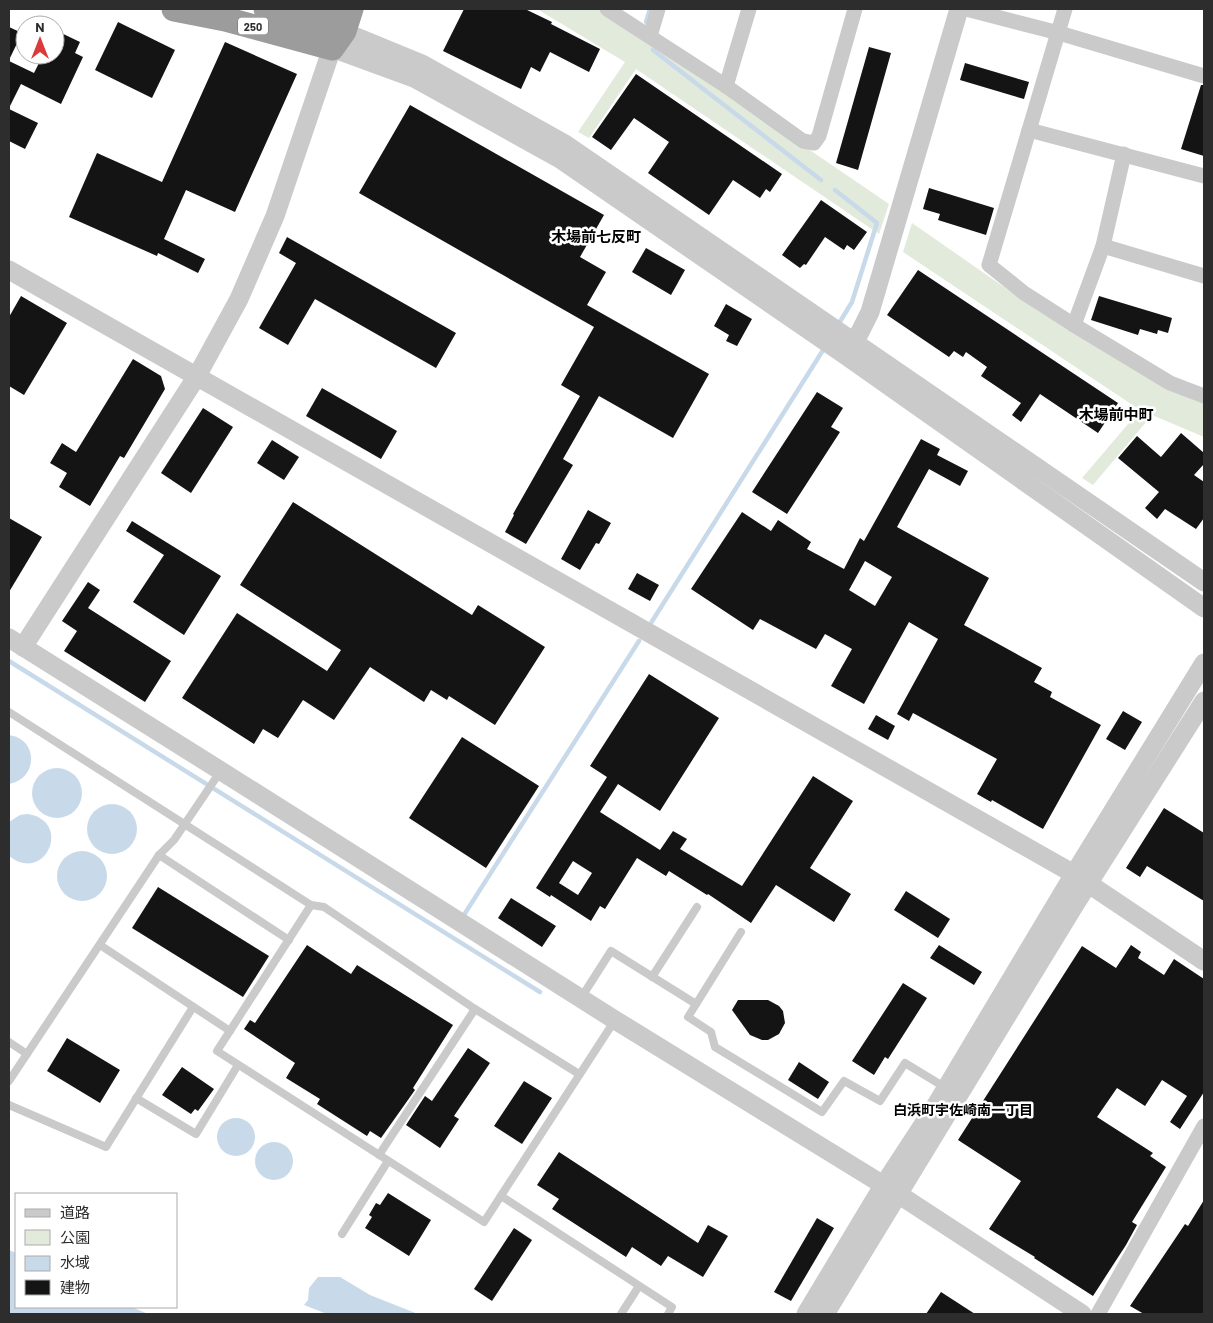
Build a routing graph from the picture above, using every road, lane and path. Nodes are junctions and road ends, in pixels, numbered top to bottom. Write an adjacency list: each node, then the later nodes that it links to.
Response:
1 (174, 9): 10 (highway, 250)
2 (266, 9): 10 (highway, 250)
3 (607, 9): 12 (street)
4 (658, 9): 12 (street)
5 (749, 9): 14 (street)
6 (855, 9): 14 (street)
7 (958, 9): 22 (street)
8 (966, 9): 11 (street)
9 (1065, 9): 11 (street)
10 (336, 24): 22 (street); 23 (street)
11 (1058, 33): 13 (street); 15 (street)
12 (650, 36): 14 (street)
13 (1204, 76)
14 (726, 86)
15 (1029, 130): 16 (street); 21 (street)
16 (1124, 154): 17 (street); 18 (street)
17 (1204, 176)
18 (1103, 246): 20 (street); 21 (street)
19 (9, 270): 23 (street)
20 (1204, 276)
21 (1074, 325): 24 (street)
22 (850, 348): 25 (street); 26 (street)
23 (197, 376): 27 (street); 34 (street)
24 (1204, 396)
25 (1204, 582)
26 (1204, 608)
27 (16, 643): 31 (street)
28 (1204, 663): 34 (street)
29 (1204, 701): 34 (street)
30 (9, 712): 32 (lane)
31 (222, 770): 32 (lane); 42 (street)
32 (184, 826): 33 (lane); 35 (lane)
33 (159, 855): 38 (lane); 39 (lane)
34 (1081, 878): 40 (street); 53 (street); 59 (street)
35 (311, 905): 38 (lane); 45 (lane)
36 (697, 907): 41 (lane)
37 (741, 932): 43 (lane)
38 (289, 940): 47 (lane)
39 (100, 945): 44 (lane); 49 (lane)
40 (1204, 961)
41 (652, 977): 42 (lane); 43 (lane)
42 (581, 998): 46 (street)
43 (696, 1004): 53 (lane)
44 (193, 1007): 47 (lane); 54 (lane)
45 (475, 1009): 51 (lane); 57 (lane)
46 (615, 1020): 51 (lane); 59 (street)
47 (230, 1031): 50 (lane)
48 (9, 1042): 49 (lane)
49 (27, 1054): 52 (lane)
50 (238, 1065): 54 (lane); 57 (lane)
51 (579, 1074): 60 (lane)
52 (9, 1081)
53 (946, 1088): 59 (street)
54 (136, 1098): 55 (lane)
55 (9, 1105)
56 (1204, 1126): 68 (street)
57 (379, 1156): 58 (lane)
58 (388, 1161): 60 (lane); 61 (lane)
59 (890, 1190): 65 (street); 66 (street); 67 (street)
60 (501, 1196): 62 (lane)
61 (342, 1234)
62 (639, 1286): 63 (lane); 64 (lane)
63 (621, 1314)
64 (668, 1314)
65 (806, 1314)
66 (824, 1314)
67 (1082, 1314)
68 (1098, 1314)

